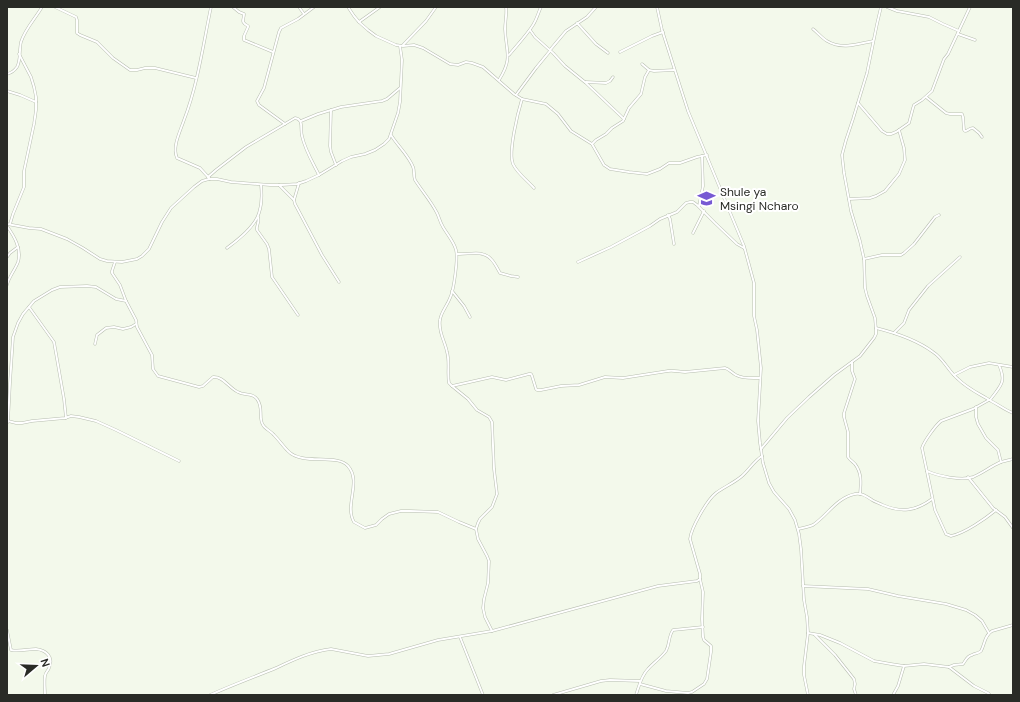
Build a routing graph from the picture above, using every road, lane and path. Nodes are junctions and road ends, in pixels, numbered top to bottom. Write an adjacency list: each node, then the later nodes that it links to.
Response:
1 (42, 7): 30 (street)
2 (55, 7): 38 (street)
3 (211, 7): 38 (street)
4 (234, 7): 28 (street)
5 (299, 7): 17 (street)
6 (314, 7): 17 (street)
7 (348, 7): 18 (street)
8 (380, 7): 18 (street)
9 (436, 7): 26 (street)
10 (506, 7): 32 (street)
11 (541, 7): 21 (street)
12 (596, 7): 19 (street)
13 (657, 7): 22 (street)
14 (881, 7): 25 (street)
15 (887, 7): 23 (street)
16 (970, 7): 23 (street)
17 (304, 15): 28 (street)
18 (360, 22): 26 (street)
19 (577, 23): 27 (street); 31 (street)
20 (812, 29): 25 (street)
21 (530, 30): 27 (street); 32 (street)
22 (663, 32): 29 (street); 35 (street)
23 (958, 32): 24 (street); 44 (street)
24 (976, 40)
25 (873, 41): 47 (street)
26 (402, 46): 39 (street); 41 (street)
27 (550, 50): 40 (street); 43 (street)
28 (273, 52): 51 (street)
29 (620, 52)
30 (19, 54): 36 (street); 46 (street)
31 (608, 54)
32 (508, 55): 39 (street)
33 (642, 64): 34 (street)
34 (649, 70): 35 (street); 49 (street)
35 (675, 70): 56 (street)
36 (7, 74)
37 (613, 77): 40 (street)
38 (196, 78): 60 (street)
39 (499, 80): 43 (street)
40 (586, 82): 49 (street)
41 (400, 87): 48 (street); 53 (street)
42 (7, 91): 46 (street)
43 (516, 95): 45 (street)
44 (926, 97): 52 (street); 54 (street)
45 (522, 98): 55 (street); 64 (street)
46 (36, 102): 73 (street)
47 (858, 103): 52 (street); 65 (street)
48 (331, 110): 50 (street); 58 (street)
49 (624, 119): 55 (street)
50 (301, 121): 51 (street); 59 (street)
51 (285, 124): 60 (street)
52 (899, 130): 65 (street)
53 (391, 135): 58 (street); 79 (street)
54 (982, 138)
55 (592, 144): 57 (street)
56 (707, 155): 57 (street); 78 (street)
57 (702, 156): 67 (street)
58 (336, 165): 59 (street)
59 (319, 175): 61 (street)
60 (209, 178): 62 (street); 83 (street)
61 (299, 183): 63 (street); 66 (street)
62 (261, 185): 63 (street); 71 (street)
63 (279, 185): 66 (street)
64 (534, 188)
65 (849, 199): 82 (street)
66 (294, 201): 86 (street)
67 (699, 206): 68 (street); 69 (street)
68 (704, 212): 74 (street); 78 (street)
69 (668, 215): 75 (street); 84 (street)
70 (940, 215): 82 (street)
71 (258, 217): 77 (street); 91 (street)
72 (7, 224): 73 (street); 76 (street)
73 (10, 224): 83 (street)
74 (693, 233)
75 (674, 244)
76 (18, 247): 81 (street); 87 (street)
77 (227, 248)
78 (744, 249): 101 (street)
79 (456, 254): 85 (street); 88 (street)
80 (960, 257): 95 (street)
81 (7, 258)
82 (864, 259): 94 (street)
83 (115, 262): 89 (street)
84 (578, 262)
85 (518, 277)
86 (339, 282)
87 (7, 285)
88 (452, 291): 92 (street); 102 (street)
89 (126, 301): 90 (street); 93 (street)
90 (29, 307): 106 (street); 107 (street)
91 (298, 315)
92 (470, 317)
93 (136, 324): 96 (street); 118 (street)
94 (876, 328): 95 (street); 97 (street)
95 (894, 333): 100 (street)
96 (95, 344)
97 (852, 362): 108 (street); 115 (street)
98 (999, 365): 99 (street); 100 (street); 103 (street)
99 (1013, 367)
100 (954, 375): 103 (street)
101 (760, 378): 102 (street); 108 (street)
102 (452, 386): 118 (street)
103 (990, 400): 104 (street); 105 (street)
104 (976, 407): 112 (street); 113 (street)
105 (1013, 413)
106 (66, 418): 107 (street); 111 (street)
107 (8, 421)
108 (761, 449): 109 (street)
109 (762, 456): 120 (street); 121 (street)
110 (1013, 459): 112 (street)
111 (179, 461)
112 (1001, 462): 114 (street)
113 (927, 471): 114 (street); 116 (street)
114 (968, 477): 117 (street)
115 (860, 494): 116 (street); 120 (street)
116 (932, 499): 117 (street)
117 (996, 510): 119 (street)
118 (476, 528): 126 (street)
119 (1013, 528)
120 (798, 529): 122 (street)
121 (700, 579): 124 (street); 126 (street)
122 (803, 586): 127 (street); 128 (street)
123 (1013, 625): 128 (street)
124 (703, 627): 133 (street); 134 (street)
125 (7, 630): 135 (street)
126 (492, 631): 130 (street)
127 (808, 633): 129 (street); 140 (street)
128 (989, 633): 132 (street)
129 (814, 634): 131 (street); 141 (street)
130 (460, 637): 136 (street); 137 (street)
131 (904, 666): 132 (street); 142 (street)
132 (949, 667): 143 (street)
133 (640, 681): 134 (street); 138 (street)
134 (640, 684): 139 (street)
135 (45, 695)
136 (210, 695)
137 (483, 695)
138 (554, 695)
139 (636, 695)
140 (808, 695)
141 (856, 695)
142 (893, 695)
143 (990, 695)

